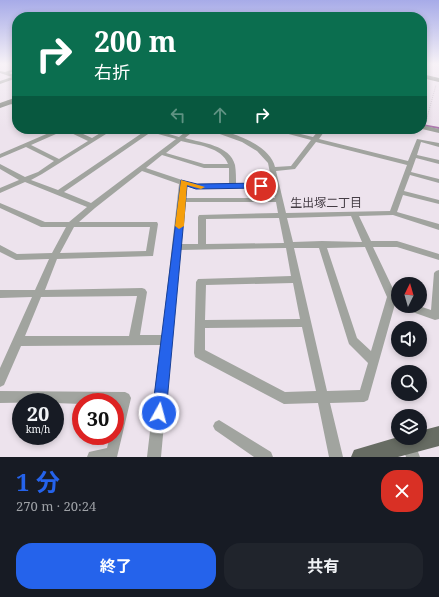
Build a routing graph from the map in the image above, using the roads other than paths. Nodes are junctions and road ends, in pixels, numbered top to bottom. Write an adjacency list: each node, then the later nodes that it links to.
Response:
1 (12, 103): 2 (main road)
2 (0, 106)
3 (427, 129): 4 (street)
4 (439, 131)
5 (52, 134): 17 (street)
6 (78, 134): 15 (street)
7 (102, 134): 15 (street)
8 (142, 134): 37 (street)
9 (162, 134): 14 (street)
10 (186, 134): 14 (street)
11 (223, 134): 28 (street)
12 (292, 134): 16 (street)
13 (319, 134): 16 (street)
14 (180, 139): 19 (street); 26 (street)
15 (91, 140): 22 (street)
16 (315, 140): 24 (street); 28 (street)
17 (27, 145): 20 (street); 22 (street)
18 (439, 145): 21 (street)
19 (161, 153): 26 (street); 27 (street)
20 (0, 156)
21 (414, 156): 23 (street); 24 (street)
22 (58, 161): 30 (street)
23 (439, 162)
24 (410, 164): 29 (street)
25 (0, 166): 30 (street)
26 (232, 166): 33 (street)
27 (141, 168): 32 (street); 42 (street)
28 (272, 169): 34 (street)
29 (408, 173): 31 (street); 36 (street)
30 (25, 180): 35 (street); 37 (street)
31 (439, 181)
32 (184, 182): 33 (street); 38 (street)
33 (232, 186): 34 (street)
34 (275, 186): 39 (street)
35 (0, 191)
36 (401, 192): 40 (street); 43 (street)
37 (58, 193): 42 (street)
38 (182, 200): 39 (street); 52 (street)
39 (278, 200): 45 (street)
40 (439, 202)
41 (0, 206): 46 (street)
42 (92, 206): 46 (street)
43 (393, 213): 44 (street); 47 (street)
44 (354, 214): 45 (street); 50 (street)
45 (283, 216): 48 (street); 51 (street)
46 (72, 225): 54 (street); 54 (street)
47 (439, 227)
48 (289, 244): 49 (street); 51 (street); 57 (street)
49 (322, 244): 50 (street); 68 (street)
50 (368, 244): 55 (street); 60 (street)
51 (202, 246): 52 (street)
52 (177, 247): 66 (street)
53 (0, 248): 54 (street)
54 (54, 257): 59 (street)
55 (439, 257)
56 (439, 273): 62 (street)
57 (296, 279): 63 (street); 64 (street)
58 (0, 294): 59 (street)
59 (38, 294): 65 (street); 67 (street)
60 (391, 295)
61 (391, 311): 68 (street)
62 (427, 313)
63 (306, 323): 64 (street); 71 (street)
64 (200, 324): 71 (street)
65 (134, 340): 66 (street); 67 (street)
66 (167, 340): 76 (street)
67 (18, 341): 69 (street)
68 (374, 361): 71 (street)
69 (0, 381)
70 (0, 397): 75 (street)
71 (323, 398): 78 (street)
72 (219, 426): 77 (street)
73 (439, 436): 74 (main road)
74 (410, 451): 79 (main road)
75 (94, 457)
76 (154, 457)
77 (266, 457)
78 (336, 457)
79 (361, 457)

